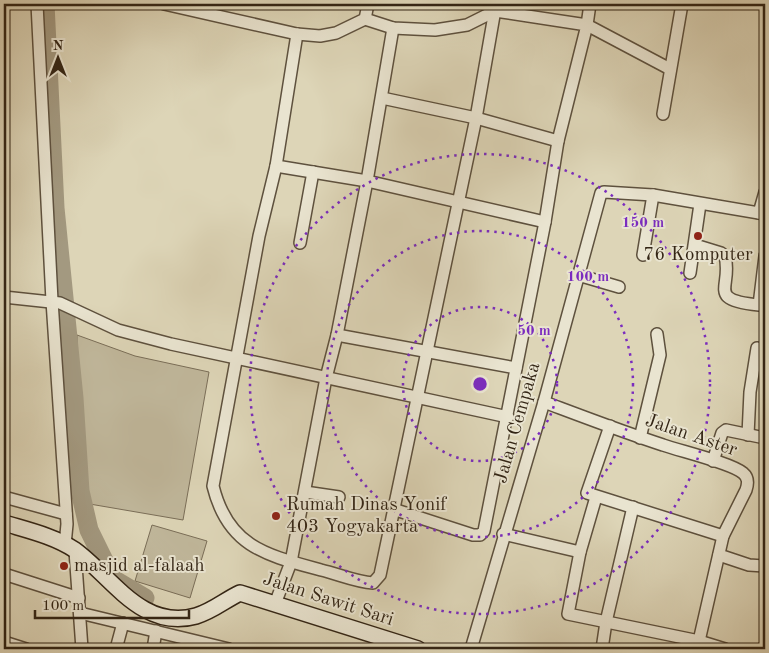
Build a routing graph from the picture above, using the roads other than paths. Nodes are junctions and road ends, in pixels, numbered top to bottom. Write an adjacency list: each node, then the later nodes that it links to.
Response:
1 (37, 4): 33 (street)
2 (164, 4): 10 (street)
3 (368, 4): 7 (street)
4 (590, 4): 8 (street)
5 (682, 4): 11 (street)
6 (496, 7): 8 (street); 9 (street); 14 (street)
7 (364, 19): 9 (street); 10 (street)
8 (587, 25): 11 (street); 15 (street)
9 (393, 28): 12 (street)
10 (297, 34): 16 (street)
11 (670, 70): 13 (street)
12 (382, 98): 14 (street); 18 (street)
13 (663, 114)
14 (476, 118): 15 (street); 21 (street)
15 (558, 141): 24 (street)
16 (276, 166): 17 (street); 38 (street)
17 (313, 172): 18 (street); 25 (street)
18 (367, 181): 21 (street); 35 (street)
19 (765, 192): 23 (street)
20 (653, 195): 22 (street, Jalan Cempaka); 27 (street); 30 (street, Jalan Cempaka)
21 (458, 203): 24 (street); 37 (street)
22 (700, 204): 23 (street, Jalan Cempaka); 26 (street)
23 (762, 214)
24 (545, 222): 39 (street)
25 (300, 243)
26 (695, 245): 28 (street); 29 (street)
27 (642, 255)
28 (765, 256)
29 (690, 273)
30 (578, 275): 31 (street); 42 (street, Jalan Cempaka)
31 (619, 287)
32 (4, 297): 33 (street)
33 (56, 302): 38 (street); 55 (street)
34 (657, 334): 46 (street)
35 (337, 335): 37 (street); 40 (street)
36 (757, 348): 45 (street)
37 (427, 350): 39 (street); 41 (street)
38 (238, 358): 40 (street); 62 (street)
39 (516, 368): 43 (street)
40 (326, 378): 41 (street); 49 (street)
41 (417, 398): 43 (street); 54 (street)
42 (544, 402): 44 (street, Jalan Aster); 57 (street, Jalan Cempaka)
43 (508, 417): 54 (street)
44 (610, 426): 46 (street, Jalan Aster); 52 (street)
45 (748, 435): 47 (street); 48 (street)
46 (640, 438): 48 (street, Jalan Aster)
47 (765, 438)
48 (713, 461): 58 (street, Jalan Aster)
49 (305, 492): 51 (street); 62 (street)
50 (4, 497): 55 (street)
51 (340, 497)
52 (596, 497): 53 (street); 60 (street)
53 (632, 508): 58 (street); 68 (street)
54 (393, 509): 62 (street)
55 (66, 514): 59 (street)
56 (4, 523): 59 (main road, Jalan Sawit Sari)
57 (503, 534): 60 (street); 81 (street, Jalan Cempaka)
58 (723, 536): 61 (street, Jalan Aster)
59 (70, 548): 65 (street); 66 (main road, Jalan Sawit Sari)
60 (580, 552): 68 (street)
61 (719, 555): 63 (street); 71 (street, Jalan Aster)
62 (291, 562): 66 (street)
63 (765, 566)
64 (4, 574): 65 (street)
65 (79, 598): 67 (street)
66 (275, 604): 80 (main road, Jalan Sawit Sari)
67 (80, 613): 69 (street); 76 (street)
68 (606, 622): 71 (street); 82 (street)
69 (123, 623): 70 (street); 77 (street)
70 (156, 630): 73 (street); 78 (street)
71 (699, 641): 83 (street)
72 (4, 642): 75 (street)
73 (195, 645): 79 (street)
74 (765, 646): 84 (street)
75 (26, 649)
76 (82, 649)
77 (116, 649)
78 (153, 649)
79 (229, 649)
80 (418, 649)
81 (471, 649)
82 (602, 649)
83 (725, 649)
84 (762, 649)

